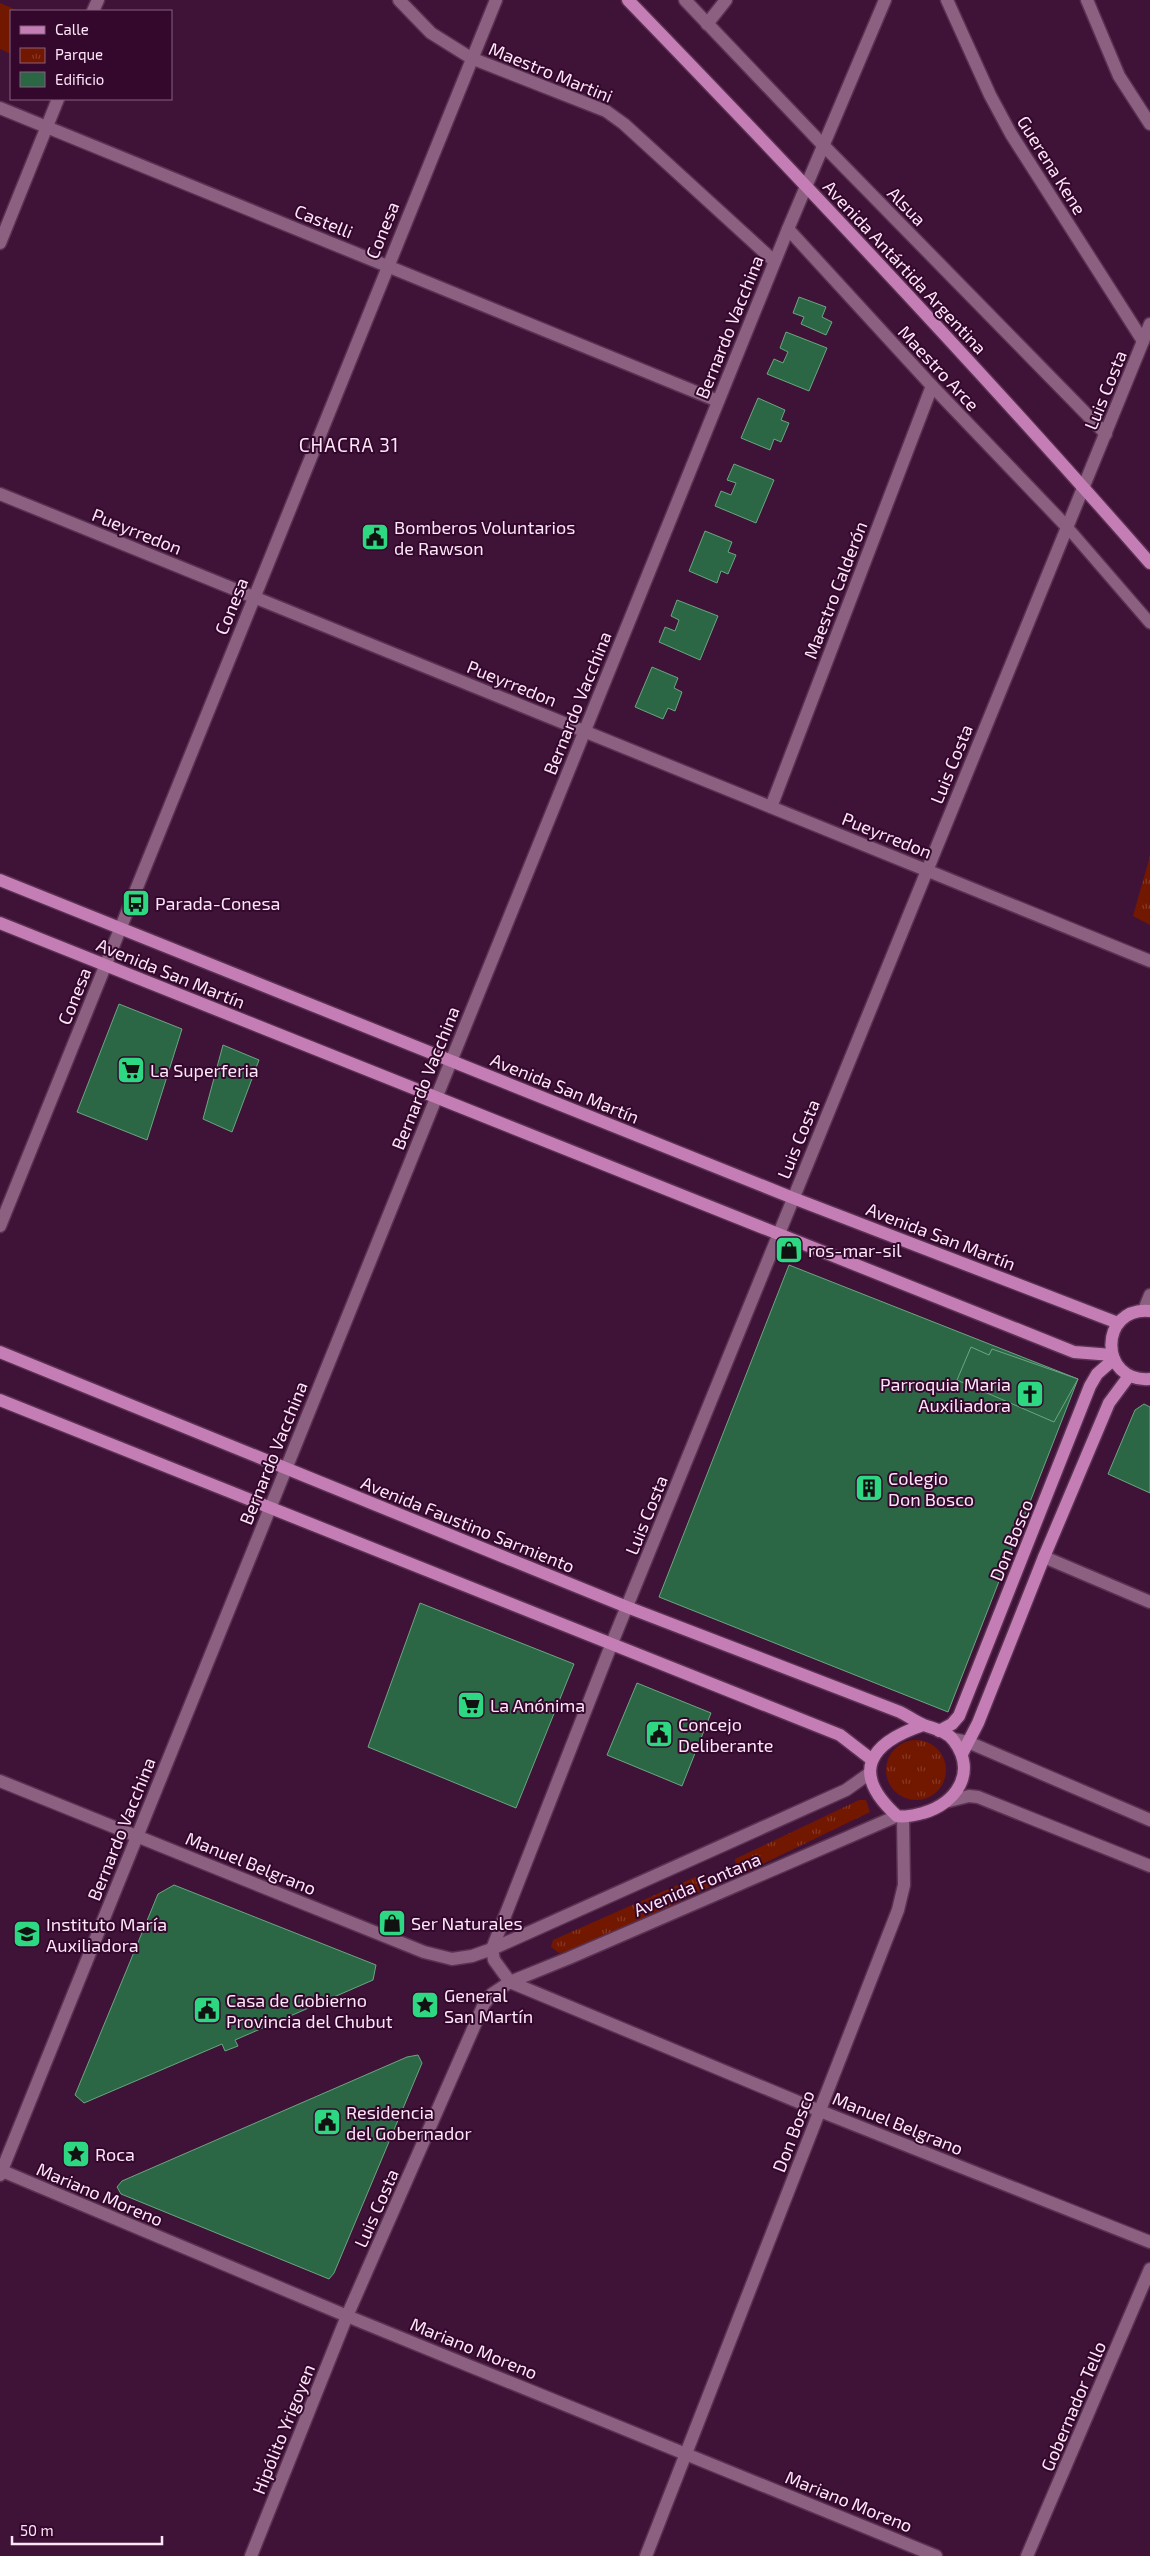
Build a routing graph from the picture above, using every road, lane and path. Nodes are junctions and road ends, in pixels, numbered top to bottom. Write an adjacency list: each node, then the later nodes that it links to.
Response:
1 (399, 0): 10 (street, Maestro Martini)
2 (496, 0): 10 (street, Conesa)
3 (628, 0): 16 (main road, Avenida Antártida Argentina)
4 (685, 0): 9 (street, Alsua)
5 (726, 0): 9 (street)
6 (885, 0): 15 (street, Bernardo Vacchina)
7 (947, 0): 22 (street, Guerena Kene)
8 (1086, 0): 13 (street)
9 (707, 24): 15 (street, Alsua)
10 (471, 58): 19 (street, Maestro Martini); 20 (street, Conesa)
11 (58, 100): 14 (street)
12 (0, 108): 14 (street, Castelli)
13 (1150, 124)
14 (47, 127): 18 (street); 20 (street, Castelli)
15 (823, 145): 16 (street, Bernardo Vacchina); 25 (street, Alsua)
16 (806, 184): 17 (street, Bernardo Vacchina); 26 (main road, Avenida Antártida Argentina)
17 (788, 228): 19 (street, Bernardo Vacchina); 23 (street, Maestro Arce)
18 (0, 243)
19 (774, 261): 24 (street, Bernardo Vacchina)
20 (387, 266): 24 (street, Castelli); 30 (street, Conesa)
21 (1150, 324): 22 (street, Luis Costa)
22 (1143, 341): 25 (street, Luis Costa)
23 (932, 386): 28 (street, Maestro Arce); 33 (street, Maestro Calderón)
24 (718, 401): 32 (street, Bernardo Vacchina)
25 (1106, 434): 26 (street, Luis Costa)
26 (1085, 488): 28 (street, Luis Costa); 29 (main road, Avenida Antártida Argentina)
27 (0, 494): 30 (street, Pueyrredon)
28 (1068, 528): 31 (lane); 34 (street, Luis Costa)
29 (1150, 563)
30 (254, 597): 32 (street, Pueyrredon); 37 (street, Conesa)
31 (1150, 623)
32 (585, 731): 33 (street, Pueyrredon); 40 (street, Bernardo Vacchina)
33 (771, 807): 34 (street, Pueyrredon)
34 (926, 870): 38 (street, Pueyrredon); 42 (street, Luis Costa)
35 (0, 880): 37 (main road, Avenida San Martín)
36 (0, 923): 39 (main road, Avenida San Martín)
37 (120, 928): 39 (street, Conesa); 40 (main road, Avenida San Martín)
38 (1150, 961)
39 (105, 965): 41 (main road, Avenida San Martín); 43 (street, Conesa)
40 (451, 1061): 41 (street, Bernardo Vacchina); 42 (main road, Avenida San Martín)
41 (436, 1098): 44 (main road, Avenida San Martín); 54 (street, Bernardo Vacchina)
42 (793, 1198): 44 (street, Luis Costa); 47 (main road, Avenida San Martín)
43 (0, 1226)
44 (778, 1235): 49 (main road, Avenida San Martín); 58 (street, Luis Costa)
45 (1150, 1295): 46 (street)
46 (1147, 1311): 47 (main road)
47 (1118, 1323): 49 (main road)
48 (0, 1352): 54 (main road, Avenida Faustino Sarmiento)
49 (1113, 1357): 50 (main road); 61 (main road, Don Bosco)
50 (1132, 1377): 51 (main road); 52 (street); 56 (main road, Don Bosco)
51 (1150, 1379)
52 (1150, 1387)
53 (0, 1400): 55 (main road)
54 (286, 1468): 55 (street, Bernardo Vacchina); 58 (main road, Avenida Faustino Sarmiento)
55 (270, 1507): 59 (main road); 71 (street, Bernardo Vacchina)
56 (1044, 1557): 57 (street); 63 (main road, Don Bosco)
57 (1150, 1602)
58 (627, 1607): 59 (street, Luis Costa); 60 (main road, Avenida Faustino Sarmiento)
59 (612, 1643): 65 (main road); 73 (street, Luis Costa)
60 (923, 1725): 61 (main road, Avenida Faustino Sarmiento); 65 (main road)
61 (939, 1730): 62 (main road, Avenida Faustino Sarmiento)
62 (953, 1739): 63 (street, Avenida Faustino Sarmiento); 64 (main road, Avenida Faustino Sarmiento)
63 (968, 1742): 64 (main road, Don Bosco); 70 (street, Avenida Faustino Sarmiento)
64 (962, 1754): 68 (main road, Avenida Faustino Sarmiento)
65 (871, 1759): 66 (main road)
66 (870, 1773): 69 (main road); 73 (street, Avenida Fontana)
67 (0, 1781): 71 (street, Manuel Belgrano)
68 (949, 1801): 69 (main road, Avenida Faustino Sarmiento); 72 (street, Avenida Faustino Sarmiento)
69 (900, 1816): 74 (street, Avenida Fontana); 76 (street, Don Bosco)
70 (1150, 1820)
71 (137, 1836): 73 (street, Manuel Belgrano); 77 (street, Bernardo Vacchina)
72 (1150, 1866)
73 (492, 1949): 74 (street, Manuel Belgrano)
74 (510, 1982): 75 (street, Avenida Fontana); 76 (street, Manuel Belgrano)
75 (484, 2004): 80 (street, Luis Costa)
76 (820, 2111): 78 (street, Manuel Belgrano); 81 (street, Don Bosco)
77 (1, 2172): 80 (street, Mariano Moreno)
78 (1150, 2242)
79 (1150, 2269): 85 (street, Gobernador Tello)
80 (347, 2316): 81 (street, Mariano Moreno); 82 (street, Hipólito Yrigoyen)
81 (687, 2453): 83 (street, Don Bosco); 84 (street, Mariano Moreno)
82 (251, 2556)
83 (646, 2556)
84 (936, 2556)
85 (1027, 2556)

